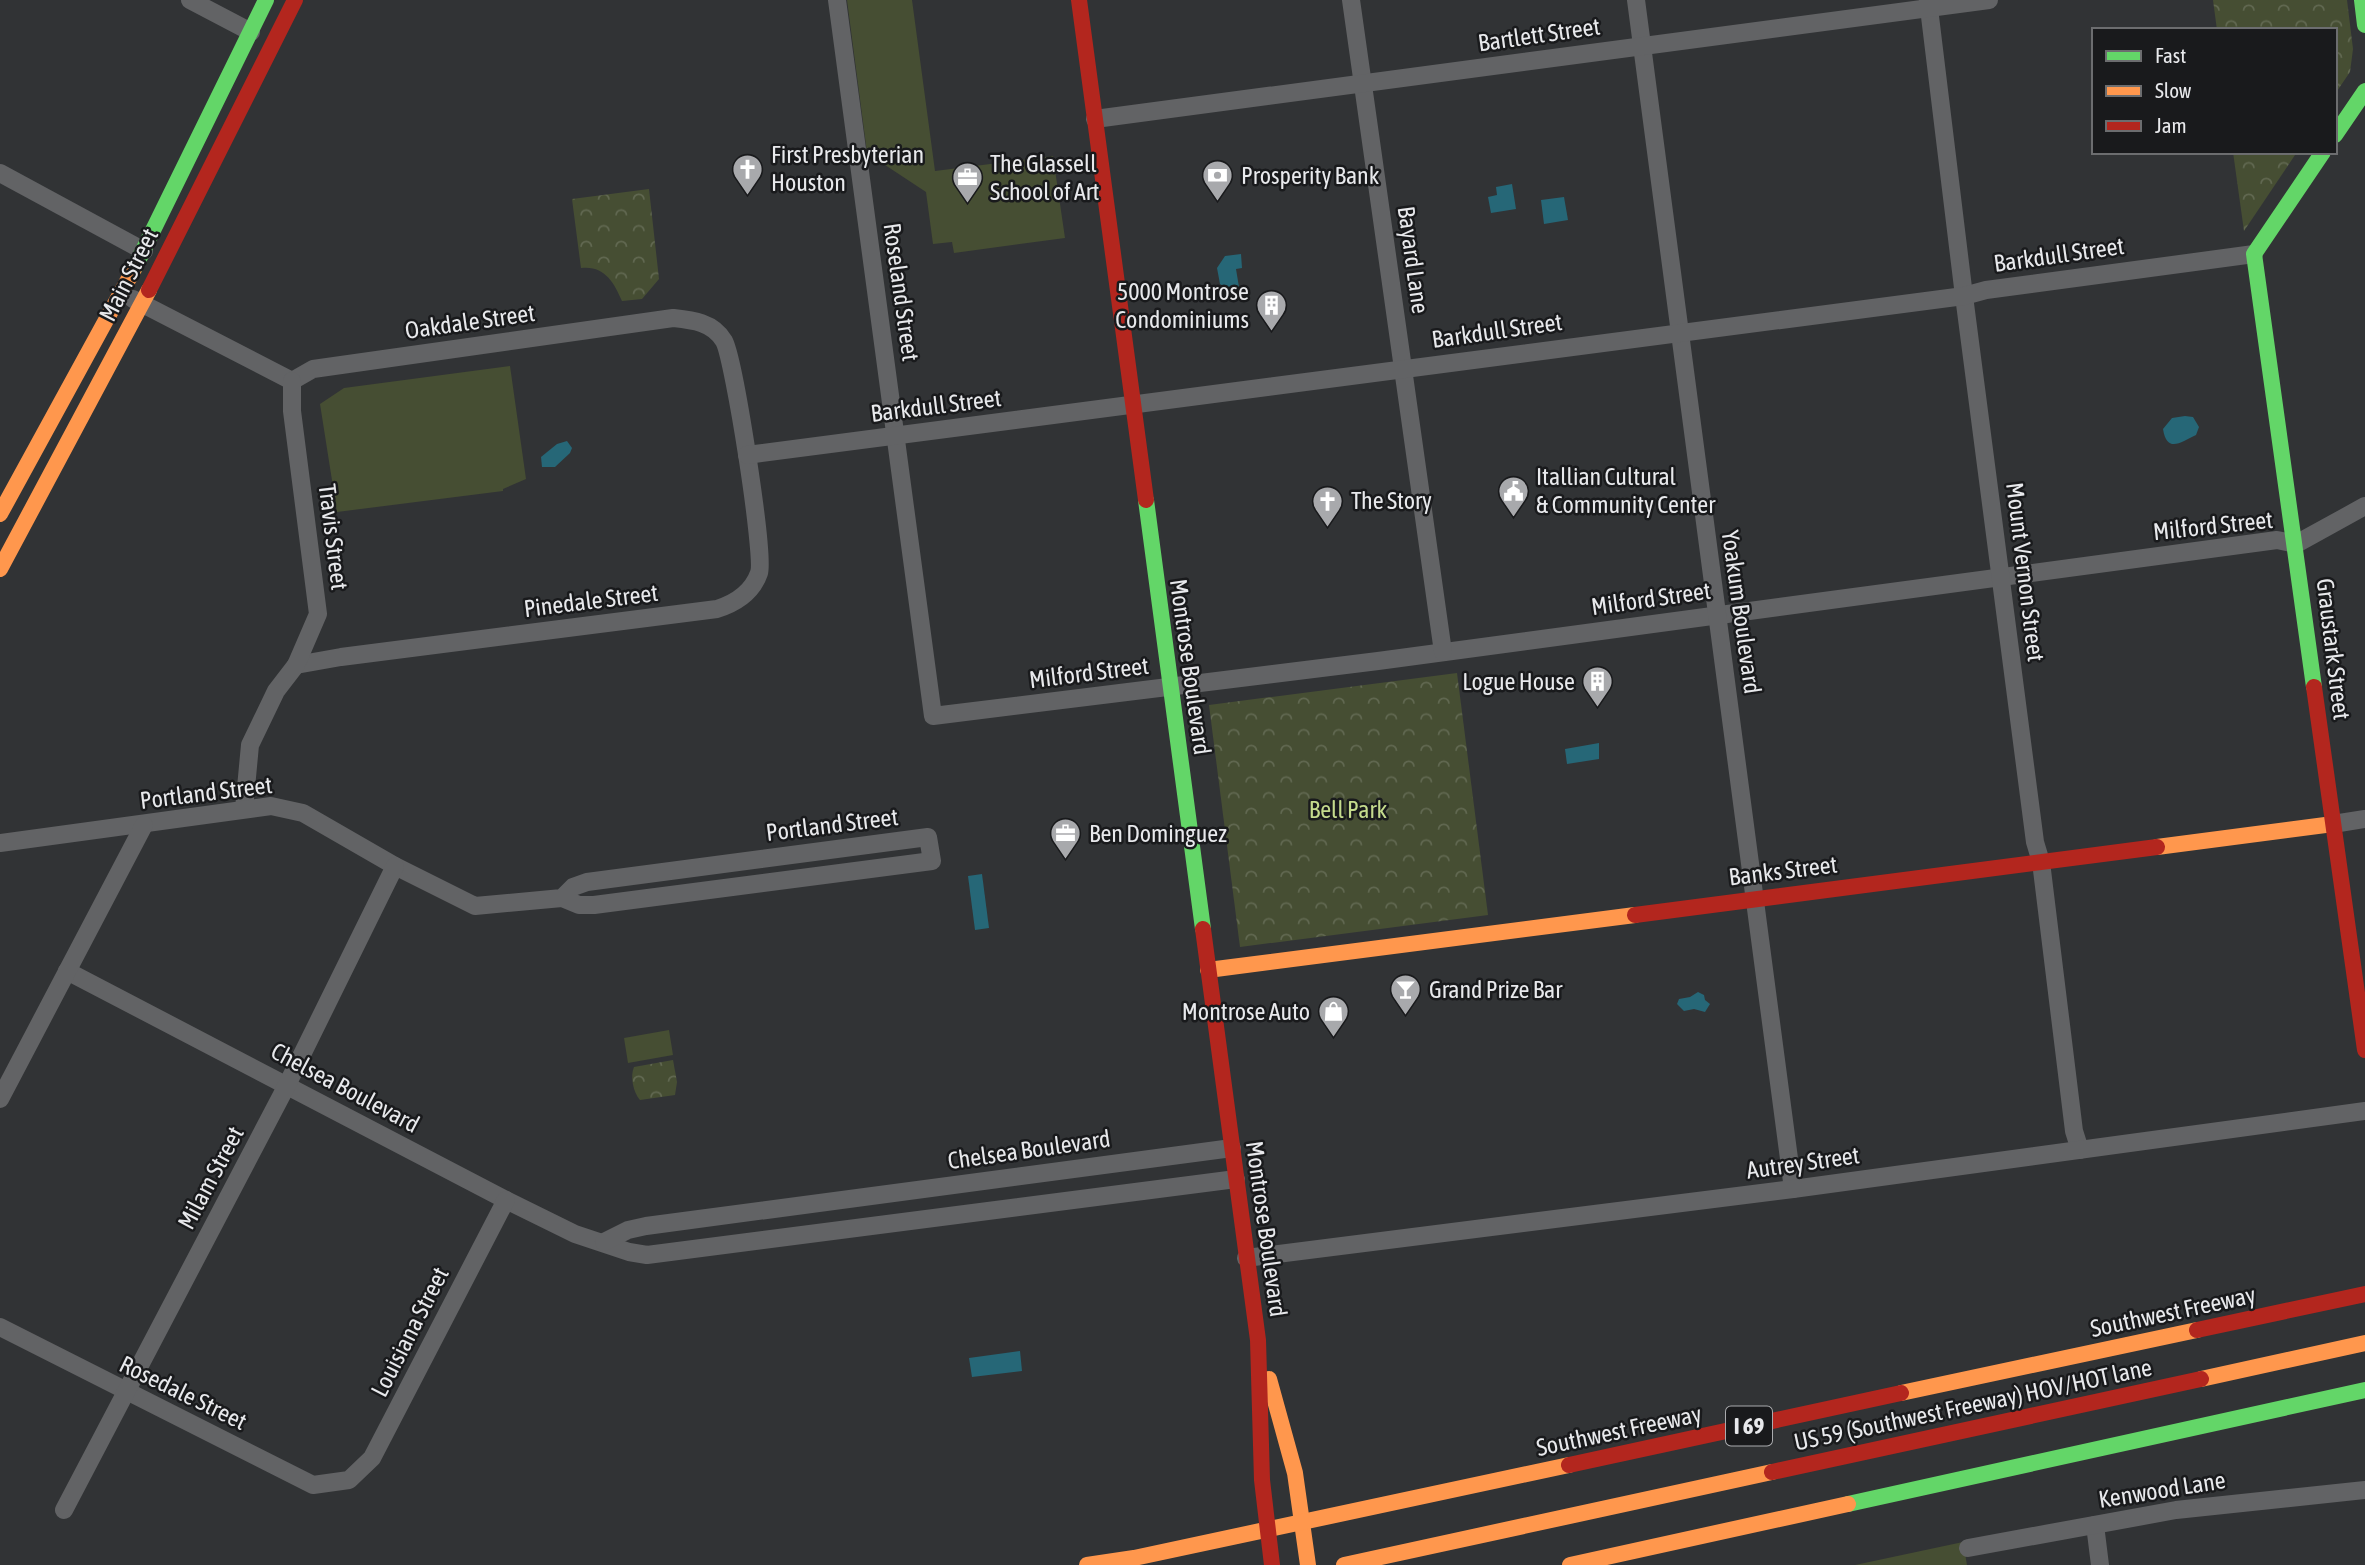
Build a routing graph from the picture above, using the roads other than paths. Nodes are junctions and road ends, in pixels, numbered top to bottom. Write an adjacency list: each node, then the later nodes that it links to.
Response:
1 (190, 0): 12 (street)
2 (267, 0): 12 (main road, Main Street)
3 (295, 0): 24 (main road, Main Street)
4 (837, 0): 29 (street, Roseland Street)
5 (1079, 0): 16 (main road, Montrose Boulevard)
6 (1351, 0): 14 (street, Bayard Lane)
7 (1636, 0): 13 (street, Yoakum Boulevard)
8 (1989, 0): 10 (street, Bartlett Street)
9 (2362, 0): 11 (main road)
10 (1929, 4): 13 (street, Bartlett Street); 23 (street, Mount Vernon Street)
11 (2365, 25)
12 (251, 32): 20 (main road, Main Street)
13 (1643, 45): 14 (street, Bartlett Street); 25 (street, Yoakum Boulevard)
14 (1363, 83): 16 (street, Bartlett Street); 26 (street, Bayard Lane)
15 (2365, 92): 17 (main road)
16 (1095, 120): 28 (main road, Montrose Boulevard)
17 (2337, 132)
18 (2322, 154): 21 (main road)
19 (0, 173): 20 (street)
20 (144, 251): 22 (main road, Main Street)
21 (2254, 254): 23 (street, Barkdull Street); 35 (main road, Graustark Street)
22 (121, 294): 24 (street); 32 (main road, Main Street)
23 (1964, 296): 25 (street, Barkdull Street); 37 (street, Mount Vernon Street)
24 (142, 303): 27 (street); 34 (main road, Main Street)
25 (1679, 332): 26 (street, Barkdull Street); 38 (street, Yoakum Boulevard)
26 (1403, 368): 28 (street, Barkdull Street); 39 (street, Bayard Lane)
27 (292, 381): 30 (street, Oakdale Street); 40 (street, Travis Street)
28 (1133, 406): 29 (street, Barkdull Street); 41 (main road, Montrose Boulevard)
29 (896, 435): 30 (street, Barkdull Street); 42 (street, Roseland Street)
30 (747, 455): 40 (street, Pinedale Street)
31 (2365, 506): 35 (street, Milford Street)
32 (0, 514)
33 (0, 526): 34 (main road)
34 (18, 534): 36 (main road, Main Street)
35 (2296, 544): 37 (street, Milford Street); 45 (main road, Graustark Street)
36 (0, 569)
37 (2002, 577): 38 (street, Milford Street); 48 (street, Mount Vernon Street)
38 (1716, 615): 39 (street, Milford Street); 51 (street, Yoakum Boulevard)
39 (1443, 652): 41 (street, Milford Street)
40 (296, 665): 43 (street, Travis Street)
41 (1170, 687): 42 (street, Milford Street); 52 (main road, Montrose Boulevard)
42 (933, 716)
43 (244, 809): 46 (street, Portland Street); 49 (street, Portland Street)
44 (2365, 819): 45 (street, Banks Street)
45 (2333, 824): 48 (main road, Banks Street); 54 (main road, Graustark Street)
46 (144, 825): 47 (street, Portland Street); 53 (street)
47 (0, 844)
48 (2041, 862): 51 (main road, Banks Street); 59 (street, Mount Vernon Street)
49 (395, 866): 50 (street, Portland Street); 55 (street, Milam Street)
50 (562, 898): 50 (street, Portland Street)
51 (1756, 899): 52 (main road, Banks Street); 61 (street, Yoakum Boulevard)
52 (1208, 970): 58 (main road, Montrose Boulevard)
53 (67, 971): 55 (street, Chelsea Boulevard); 56 (street)
54 (2365, 1050)
55 (287, 1086): 62 (street, Chelsea Boulevard); 72 (street, Milam Street)
56 (0, 1099)
57 (2365, 1111): 59 (street, Autrey Street)
58 (1232, 1148): 60 (main road, Montrose Boulevard); 63 (street, Chelsea Boulevard)
59 (2080, 1150): 61 (street, Autrey Street)
60 (1236, 1179): 64 (street, Chelsea Boulevard); 66 (main road, Montrose Boulevard)
61 (1793, 1189): 66 (street, Autrey Street)
62 (506, 1200): 65 (street, Chelsea Boulevard); 73 (street, Louisiana Street)
63 (833, 1202): 64 (street); 65 (street, Chelsea Boulevard)
64 (838, 1230): 65 (street, Chelsea Boulevard)
65 (604, 1242)
66 (1246, 1258): 69 (main road, Montrose Boulevard)
67 (2365, 1294): 78 (main road, Southwest Freeway / I 69)
68 (0, 1327): 72 (street, Rosedale Street)
69 (1258, 1340): 81 (main road, Montrose Boulevard); 82 (main road, Montrose Boulevard)
70 (2365, 1343): 83 (main road, US 59 (Southwest Freeway) HOV/HOT lane)
71 (2365, 1390): 84 (main road)
72 (126, 1393): 73 (street, Rosedale Street); 75 (street, Milam Street)
73 (349, 1480)
74 (2365, 1490): 76 (street, Kenwood Lane)
75 (64, 1510)
76 (2095, 1525): 77 (street, Kenwood Lane); 85 (street)
77 (1968, 1548)
78 (1134, 1558): 79 (main road, Southwest Freeway / I 69); 80 (main road)
79 (1087, 1565)
80 (1116, 1565)
81 (1272, 1565)
82 (1308, 1565)
83 (1344, 1565)
84 (1570, 1565)
85 (2100, 1565)

